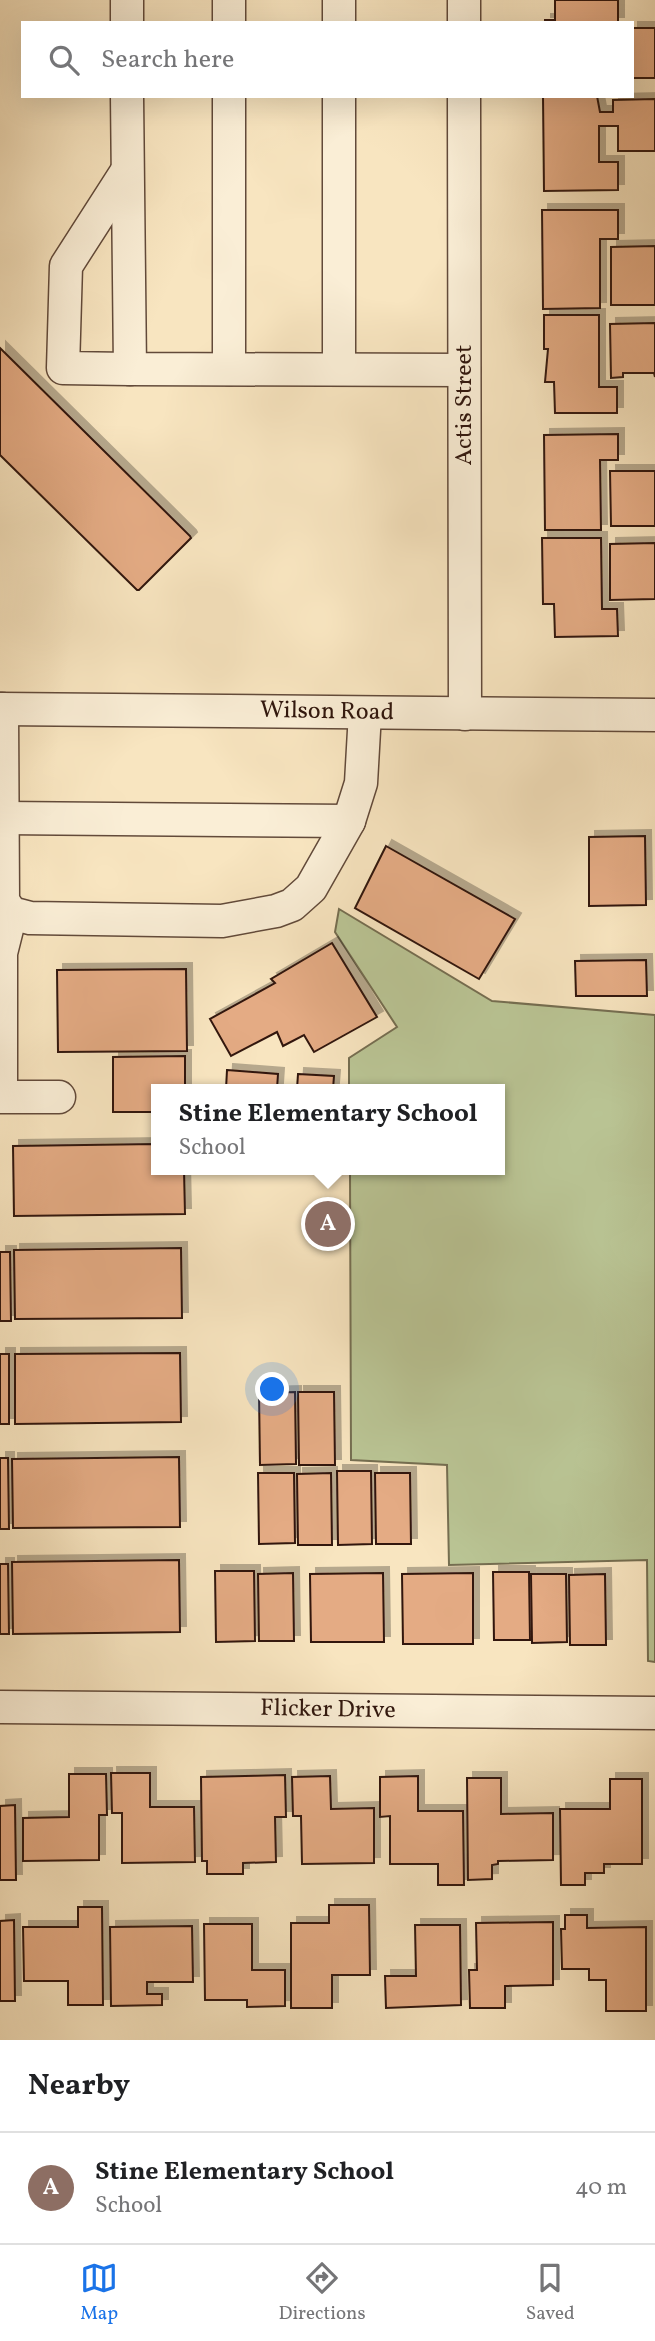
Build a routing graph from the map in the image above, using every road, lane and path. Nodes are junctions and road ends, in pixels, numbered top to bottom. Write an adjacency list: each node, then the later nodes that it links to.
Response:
1 (127, 0): 5 (street)
2 (229, 0): 6 (street)
3 (339, 0): 7 (street)
4 (464, 0): 8 (street)
5 (127, 21)
6 (229, 21)
7 (339, 21)
8 (464, 21)
9 (127, 98): 13 (street)
10 (229, 98): 15 (street)
11 (339, 98): 16 (street)
12 (464, 98): 17 (street, Actis Street)
13 (127, 171): 14 (street); 14 (street)
14 (130, 369): 15 (street)
15 (229, 369): 16 (street)
16 (339, 369): 17 (street)
17 (464, 370): 20 (street, Actis Street)
18 (1, 709): 19 (street, Wilson Road); 22 (street)
19 (365, 713): 20 (street, Wilson Road); 23 (street)
20 (465, 714): 21 (street, Wilson Road)
21 (655, 715)
22 (3, 818): 23 (street); 24 (street)
23 (349, 821): 24 (street)
24 (11, 913): 25 (street)
25 (59, 1097)
26 (0, 1707): 27 (street, Flicker Drive)
27 (655, 1713)

